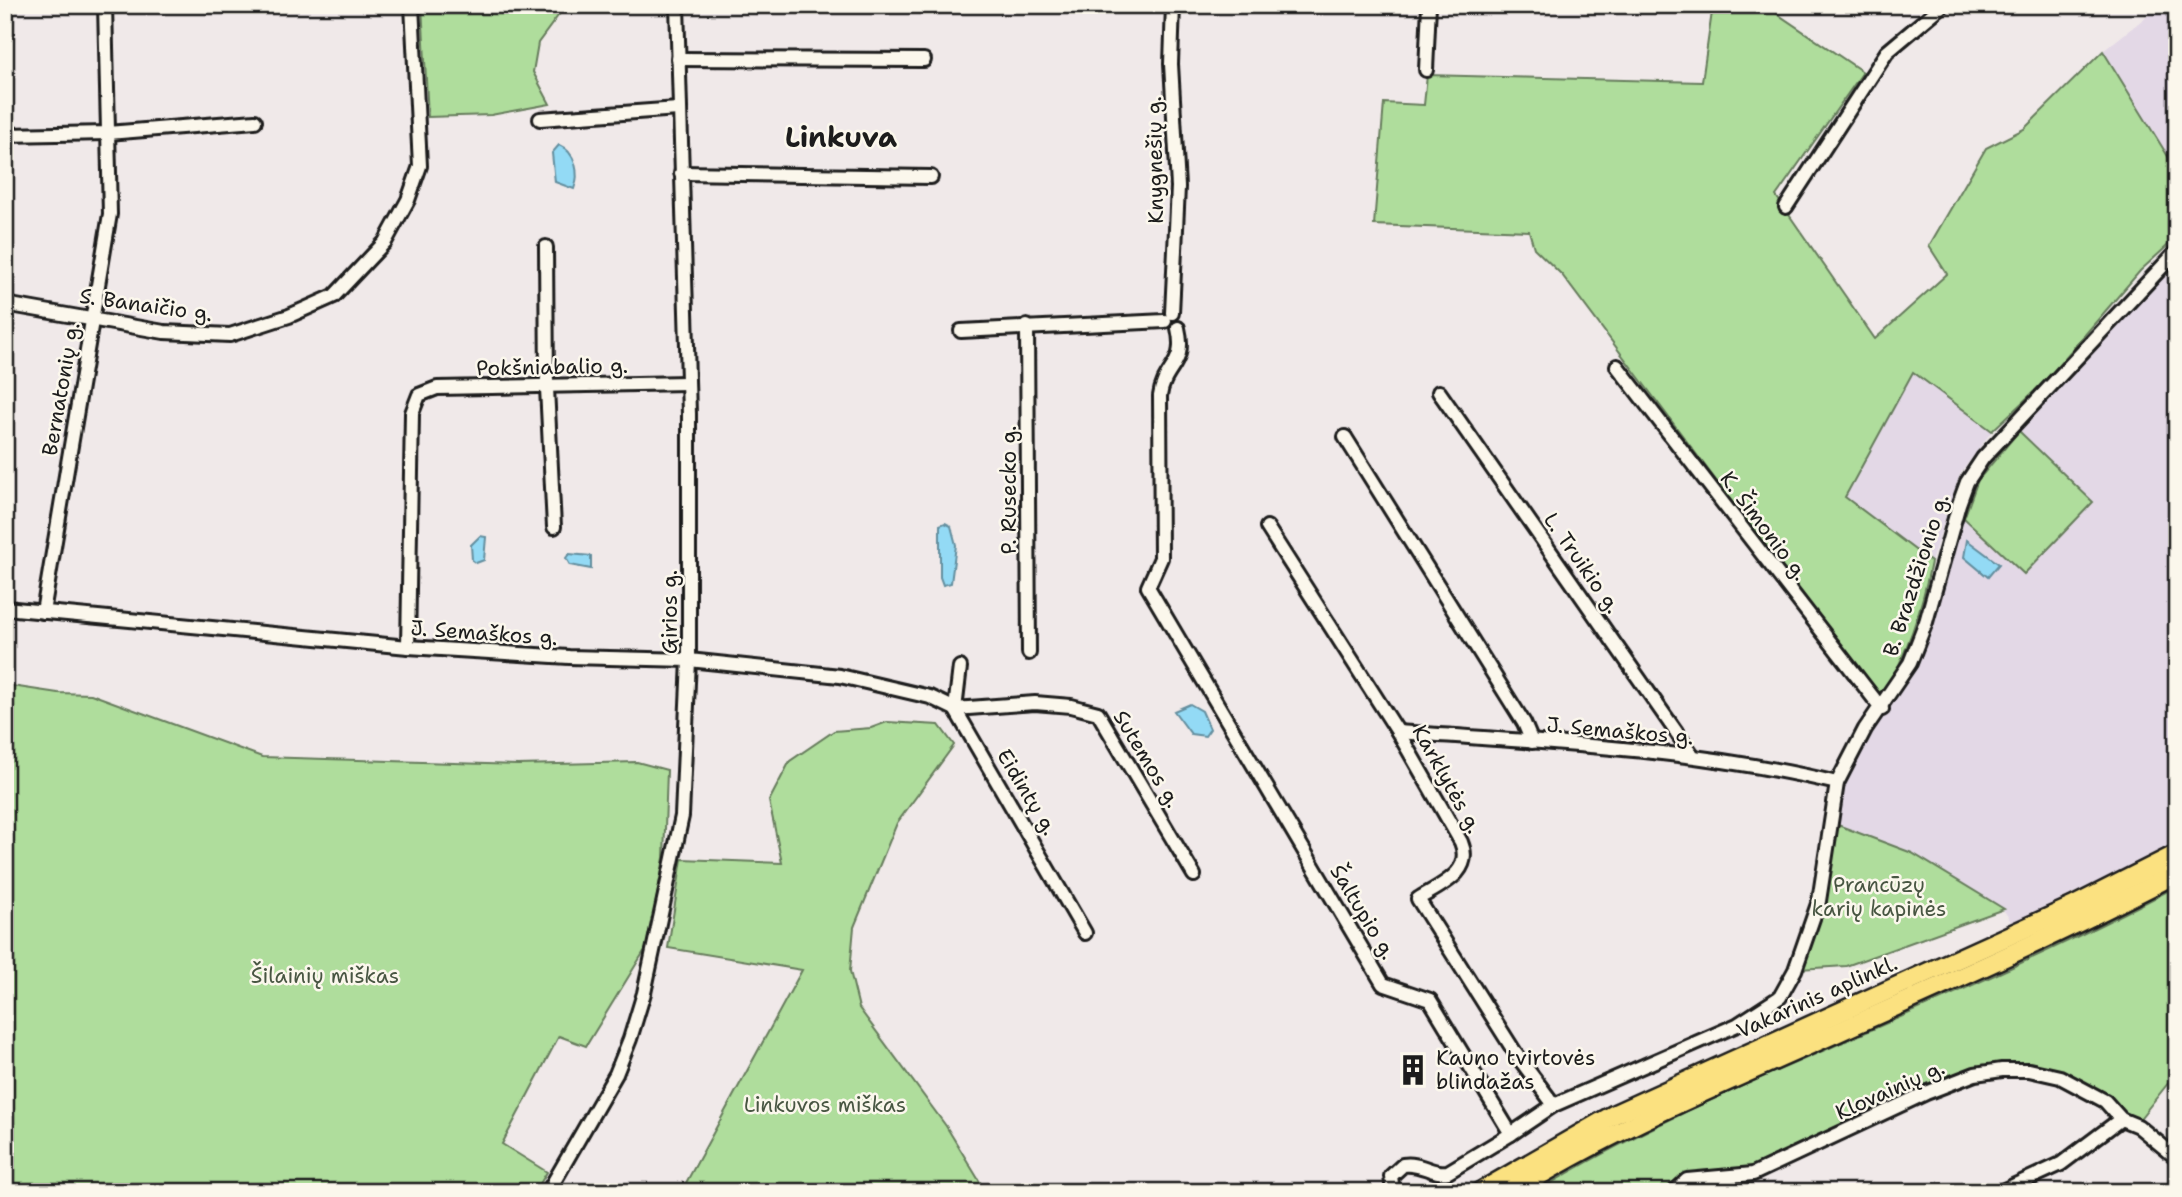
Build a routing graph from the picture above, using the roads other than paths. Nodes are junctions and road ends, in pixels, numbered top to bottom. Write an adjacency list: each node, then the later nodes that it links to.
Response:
1 (105, 5): 13 (street, Bernatonių g.)
2 (412, 5): 22 (street, S. Banaičio g.)
3 (677, 5): 7 (street, Girios g.)
4 (1173, 5): 21 (street, Knygnešių g.)
5 (1429, 5): 9 (street)
6 (1943, 5): 17 (street)
7 (678, 59): 8 (street); 10 (street, Girios g.)
8 (924, 60)
9 (1426, 70)
10 (678, 109): 11 (street); 15 (street, Girios g.)
11 (540, 119)
12 (255, 121): 13 (street)
13 (108, 133): 14 (street); 22 (street, Bernatonių g.)
14 (5, 135)
15 (681, 173): 16 (street); 26 (street, Girios g.)
16 (931, 177)
17 (1786, 207)
18 (546, 247): 27 (street)
19 (2177, 250): 40 (street, B. Brazdžionio g.)
20 (5, 304): 22 (street, S. Banaičio g.)
21 (1168, 317): 23 (street); 32 (street, Knygnešių g.)
22 (93, 318): 34 (street, Bernatonių g.)
23 (1027, 326): 24 (street); 36 (street, P. Rusecko g.)
24 (961, 331)
25 (1617, 366): 40 (street, K. Šimonio g.)
26 (687, 383): 27 (street, Pokšniabalio g.); 37 (street, Girios g.)
27 (547, 388): 30 (street); 35 (street, Pokšniabalio g.)
28 (1439, 392): 43 (street, L. Truikio g.)
29 (1345, 437): 42 (street)
30 (554, 527)
31 (1267, 527): 41 (street, Karklytės g.)
32 (1148, 587): 51 (street, Šaltupio g.)
33 (5, 608): 34 (street, J. Semaškos g.)
34 (43, 612): 35 (street, J. Semaškos g.)
35 (408, 647): 37 (street, J. Semaškos g.)
36 (1029, 653)
37 (689, 660): 39 (street, J. Semaškos g.); 54 (street, Girios g.)
38 (960, 667): 39 (street)
39 (955, 709): 47 (street, Sutemos g.); 48 (street, Eidintų g.)
40 (1882, 709): 44 (street, B. Brazdžionio g.)
41 (1398, 732): 42 (street, J. Semaškos g.); 49 (street, Karklytės g.)
42 (1532, 742): 43 (street, J. Semaškos g.)
43 (1693, 756): 44 (street, J. Semaškos g.)
44 (1836, 783): 49 (street, B. Brazdžionio g.)
45 (2177, 854): 56 (highway, Vakarinis aplinkl.)
46 (2177, 873): 53 (highway, Vakarinis aplinkl.)
47 (1194, 875)
48 (1085, 933)
49 (1554, 1105): 51 (street, B. Brazdžionio g.)
50 (2121, 1119): 52 (street, Klovainių g.); 57 (street, Klovainių g.); 58 (street)
51 (1511, 1134): 55 (street)
52 (2177, 1158)
53 (1515, 1191)
54 (548, 1192)
55 (1393, 1192)
56 (1480, 1192)
57 (1674, 1192)
58 (2000, 1192)

